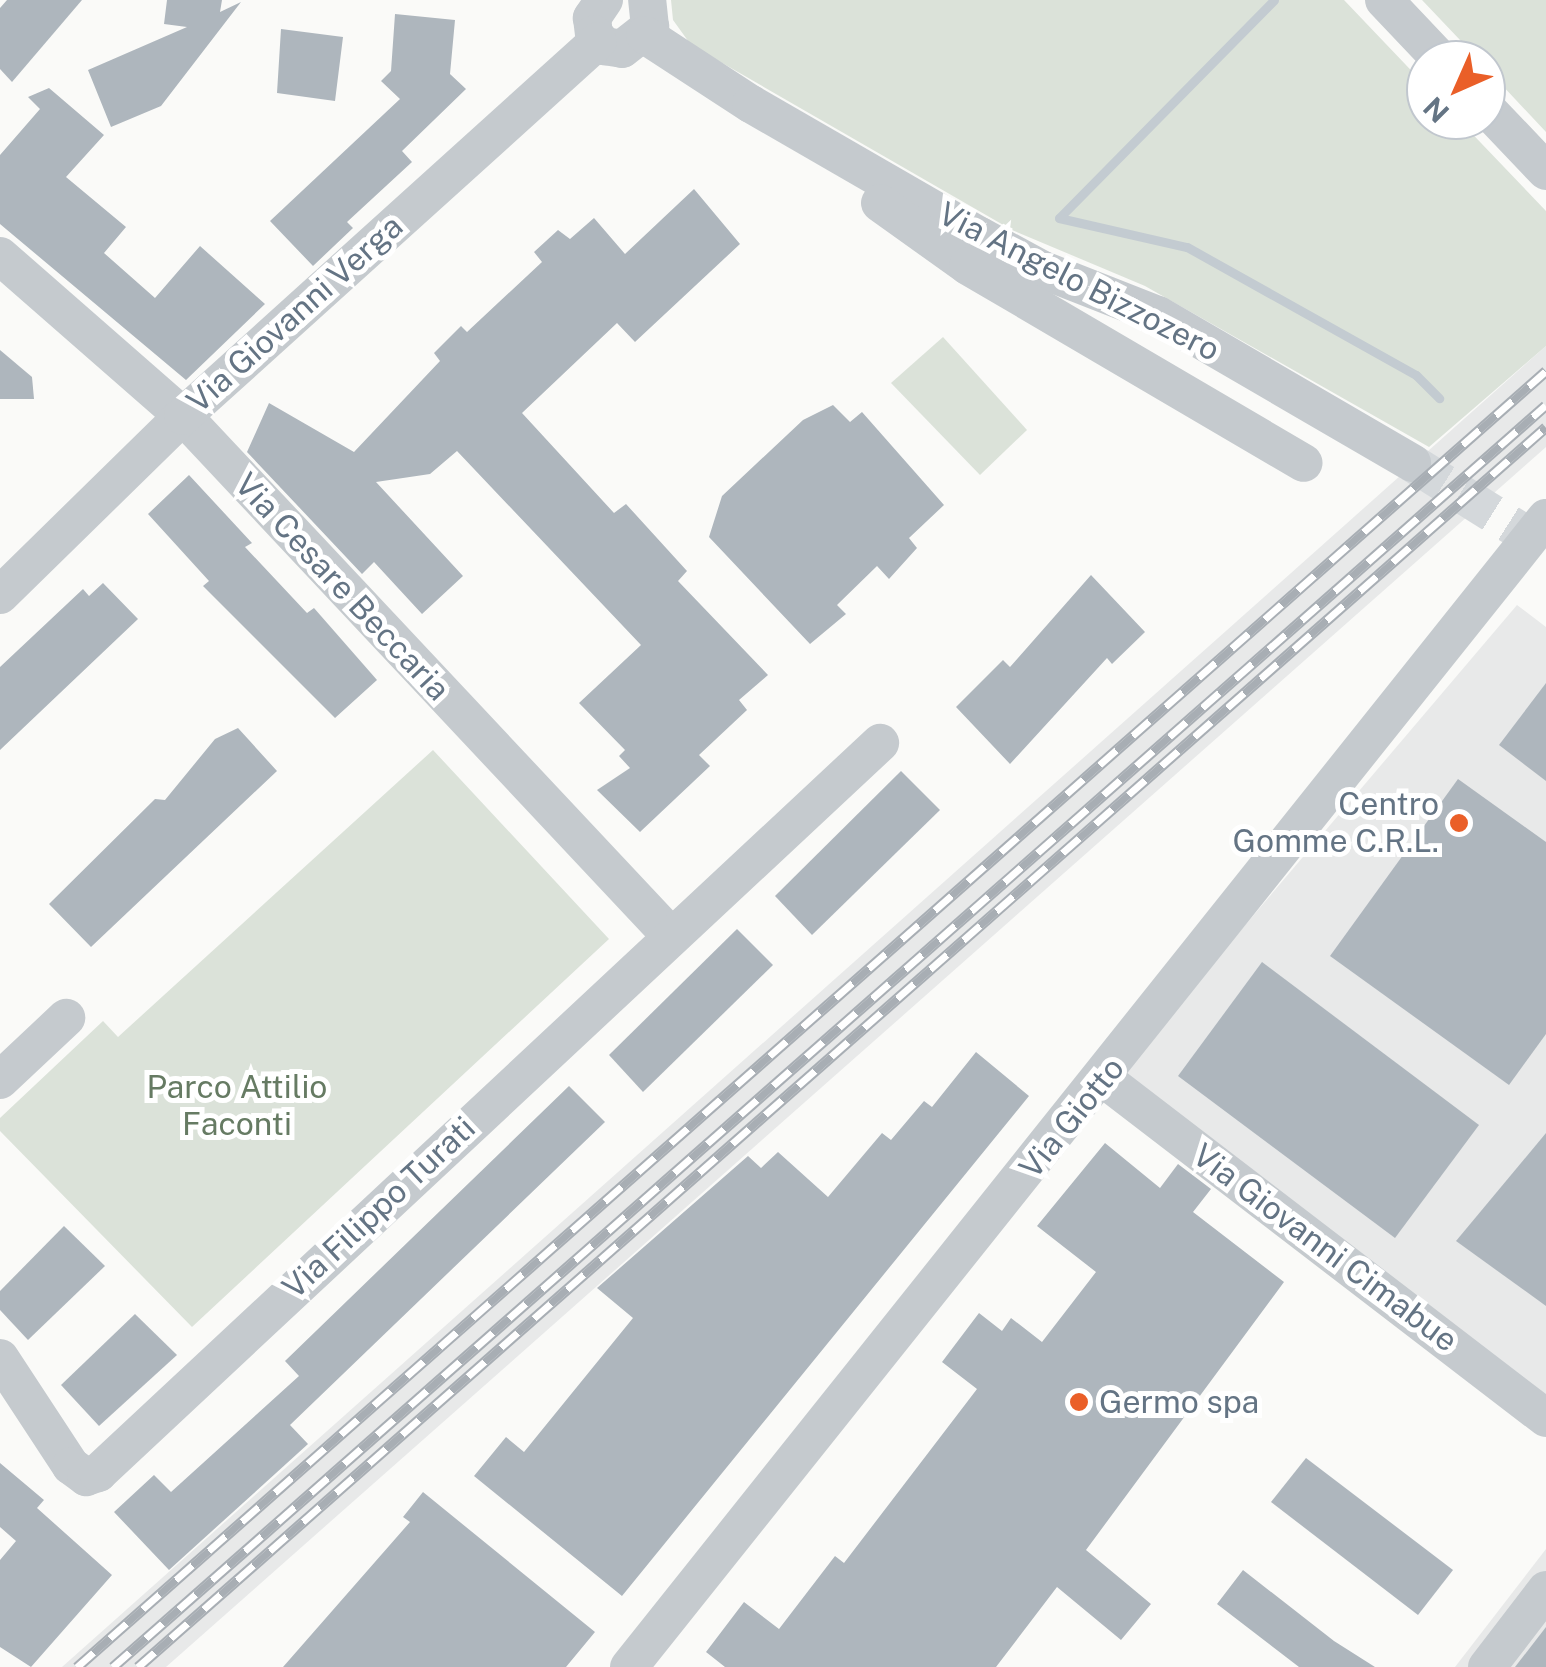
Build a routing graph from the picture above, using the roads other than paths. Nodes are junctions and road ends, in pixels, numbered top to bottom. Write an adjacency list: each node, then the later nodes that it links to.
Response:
1 (1384, 0): 4 (street)
2 (592, 12): 3 (street); 9 (street, Via Giovanni Verga)
3 (646, 18): 6 (street, Via Angelo Bizzozero)
4 (1422, 40)
5 (1506, 129): 7 (street)
6 (814, 142): 10 (street); 11 (street, Via Angelo Bizzozero)
7 (1546, 171)
8 (0, 256): 9 (street, Via Cesare Beccaria)
9 (182, 416): 13 (street, Via Giovanni Verga); 15 (street, Via Cesare Beccaria)
10 (1304, 463)
11 (1412, 463)
12 (1546, 518): 17 (street, Via Giotto)
13 (0, 595)
14 (880, 743): 15 (street, Via Filippo Turati)
15 (669, 934): 19 (street, Via Filippo Turati)
16 (66, 1018): 18 (street)
17 (1104, 1079): 20 (street, Via Giovanni Cimabue); 22 (street, Via Giotto)
18 (0, 1080)
19 (0, 1358)
20 (1546, 1418)
21 (1546, 1590): 23 (street)
22 (629, 1667)
23 (1487, 1667)

